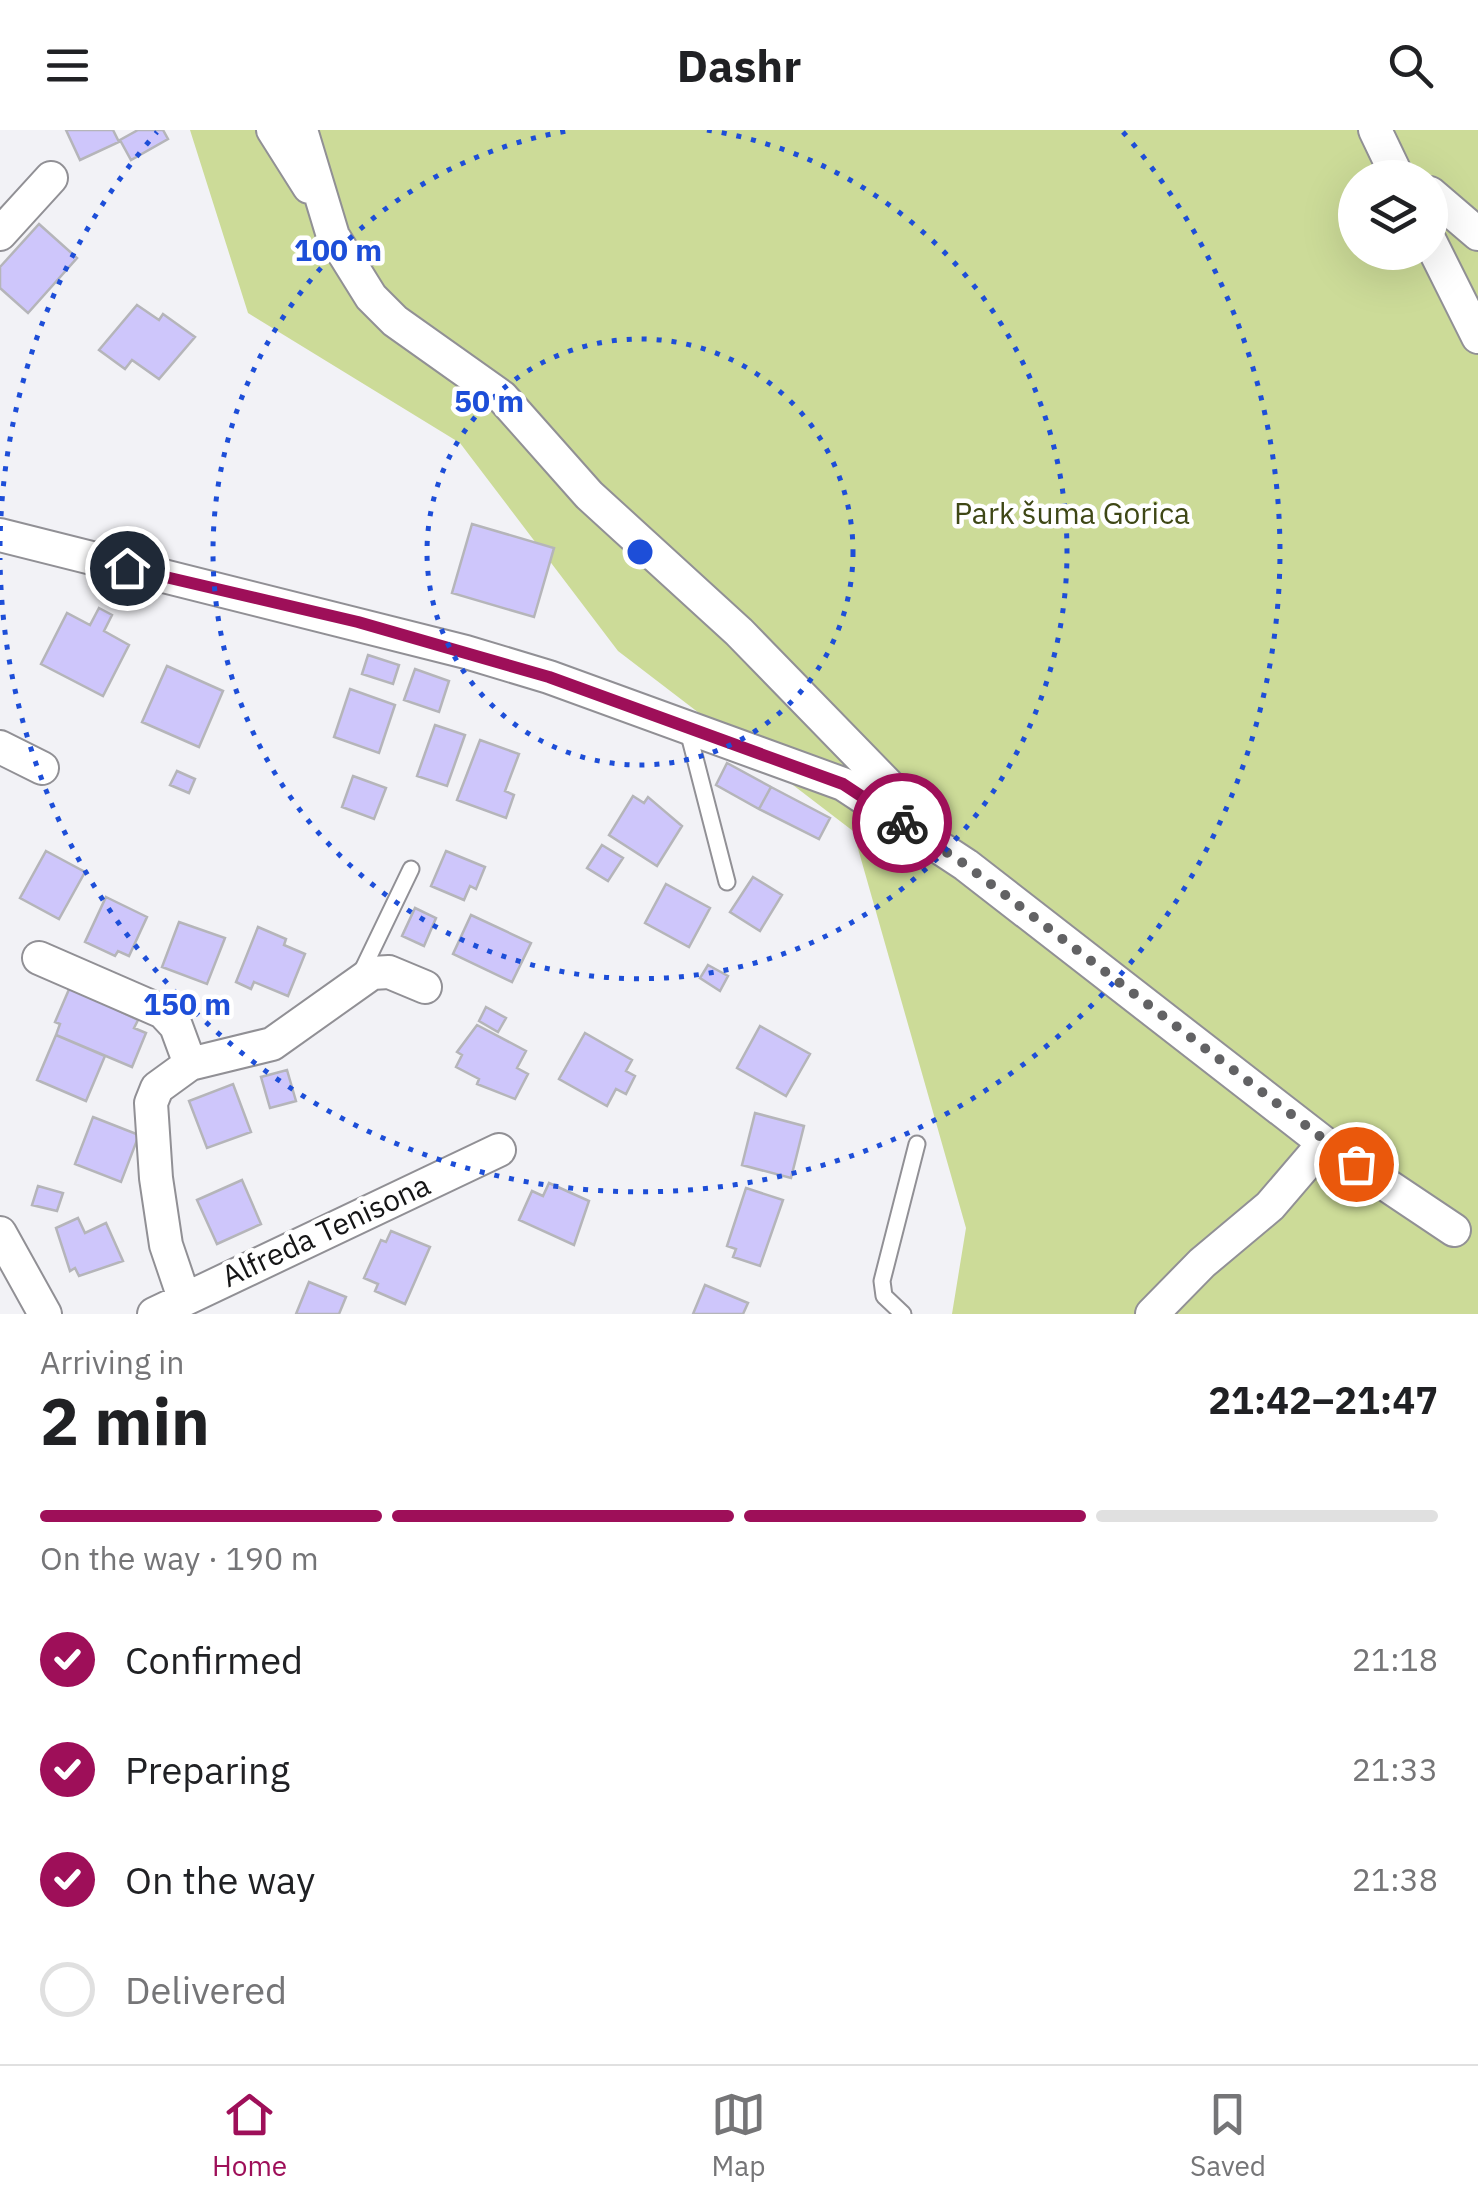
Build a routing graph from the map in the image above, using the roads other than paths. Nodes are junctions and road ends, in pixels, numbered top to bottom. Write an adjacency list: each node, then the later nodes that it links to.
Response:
1 (273, 130): 6 (street)
2 (302, 130): 6 (street)
3 (1375, 130): 4 (street)
4 (1392, 160)
5 (51, 178): 8 (street)
6 (319, 196): 16 (street)
7 (1448, 208): 9 (street)
8 (0, 234)
9 (1478, 234)
10 (1444, 270): 11 (street)
11 (1478, 337)
12 (0, 535): 13 (street)
13 (688, 731): 16 (street); 18 (lane)
14 (0, 747): 15 (street)
15 (42, 768)
16 (966, 865): 23 (street)
17 (410, 869): 20 (lane)
18 (727, 882)
19 (40, 958): 22 (street)
20 (358, 980): 21 (street); 22 (street)
21 (425, 987)
22 (190, 1064): 28 (street)
23 (1324, 1142): 26 (street); 32 (street)
24 (917, 1144): 31 (lane)
25 (499, 1150): 28 (street, Alfreda Tenisona)
26 (1454, 1230)
27 (0, 1233): 29 (street)
28 (184, 1298): 30 (street, Alfreda Tenisona)
29 (45, 1314)
30 (154, 1314)
31 (904, 1314)
32 (1152, 1314)

